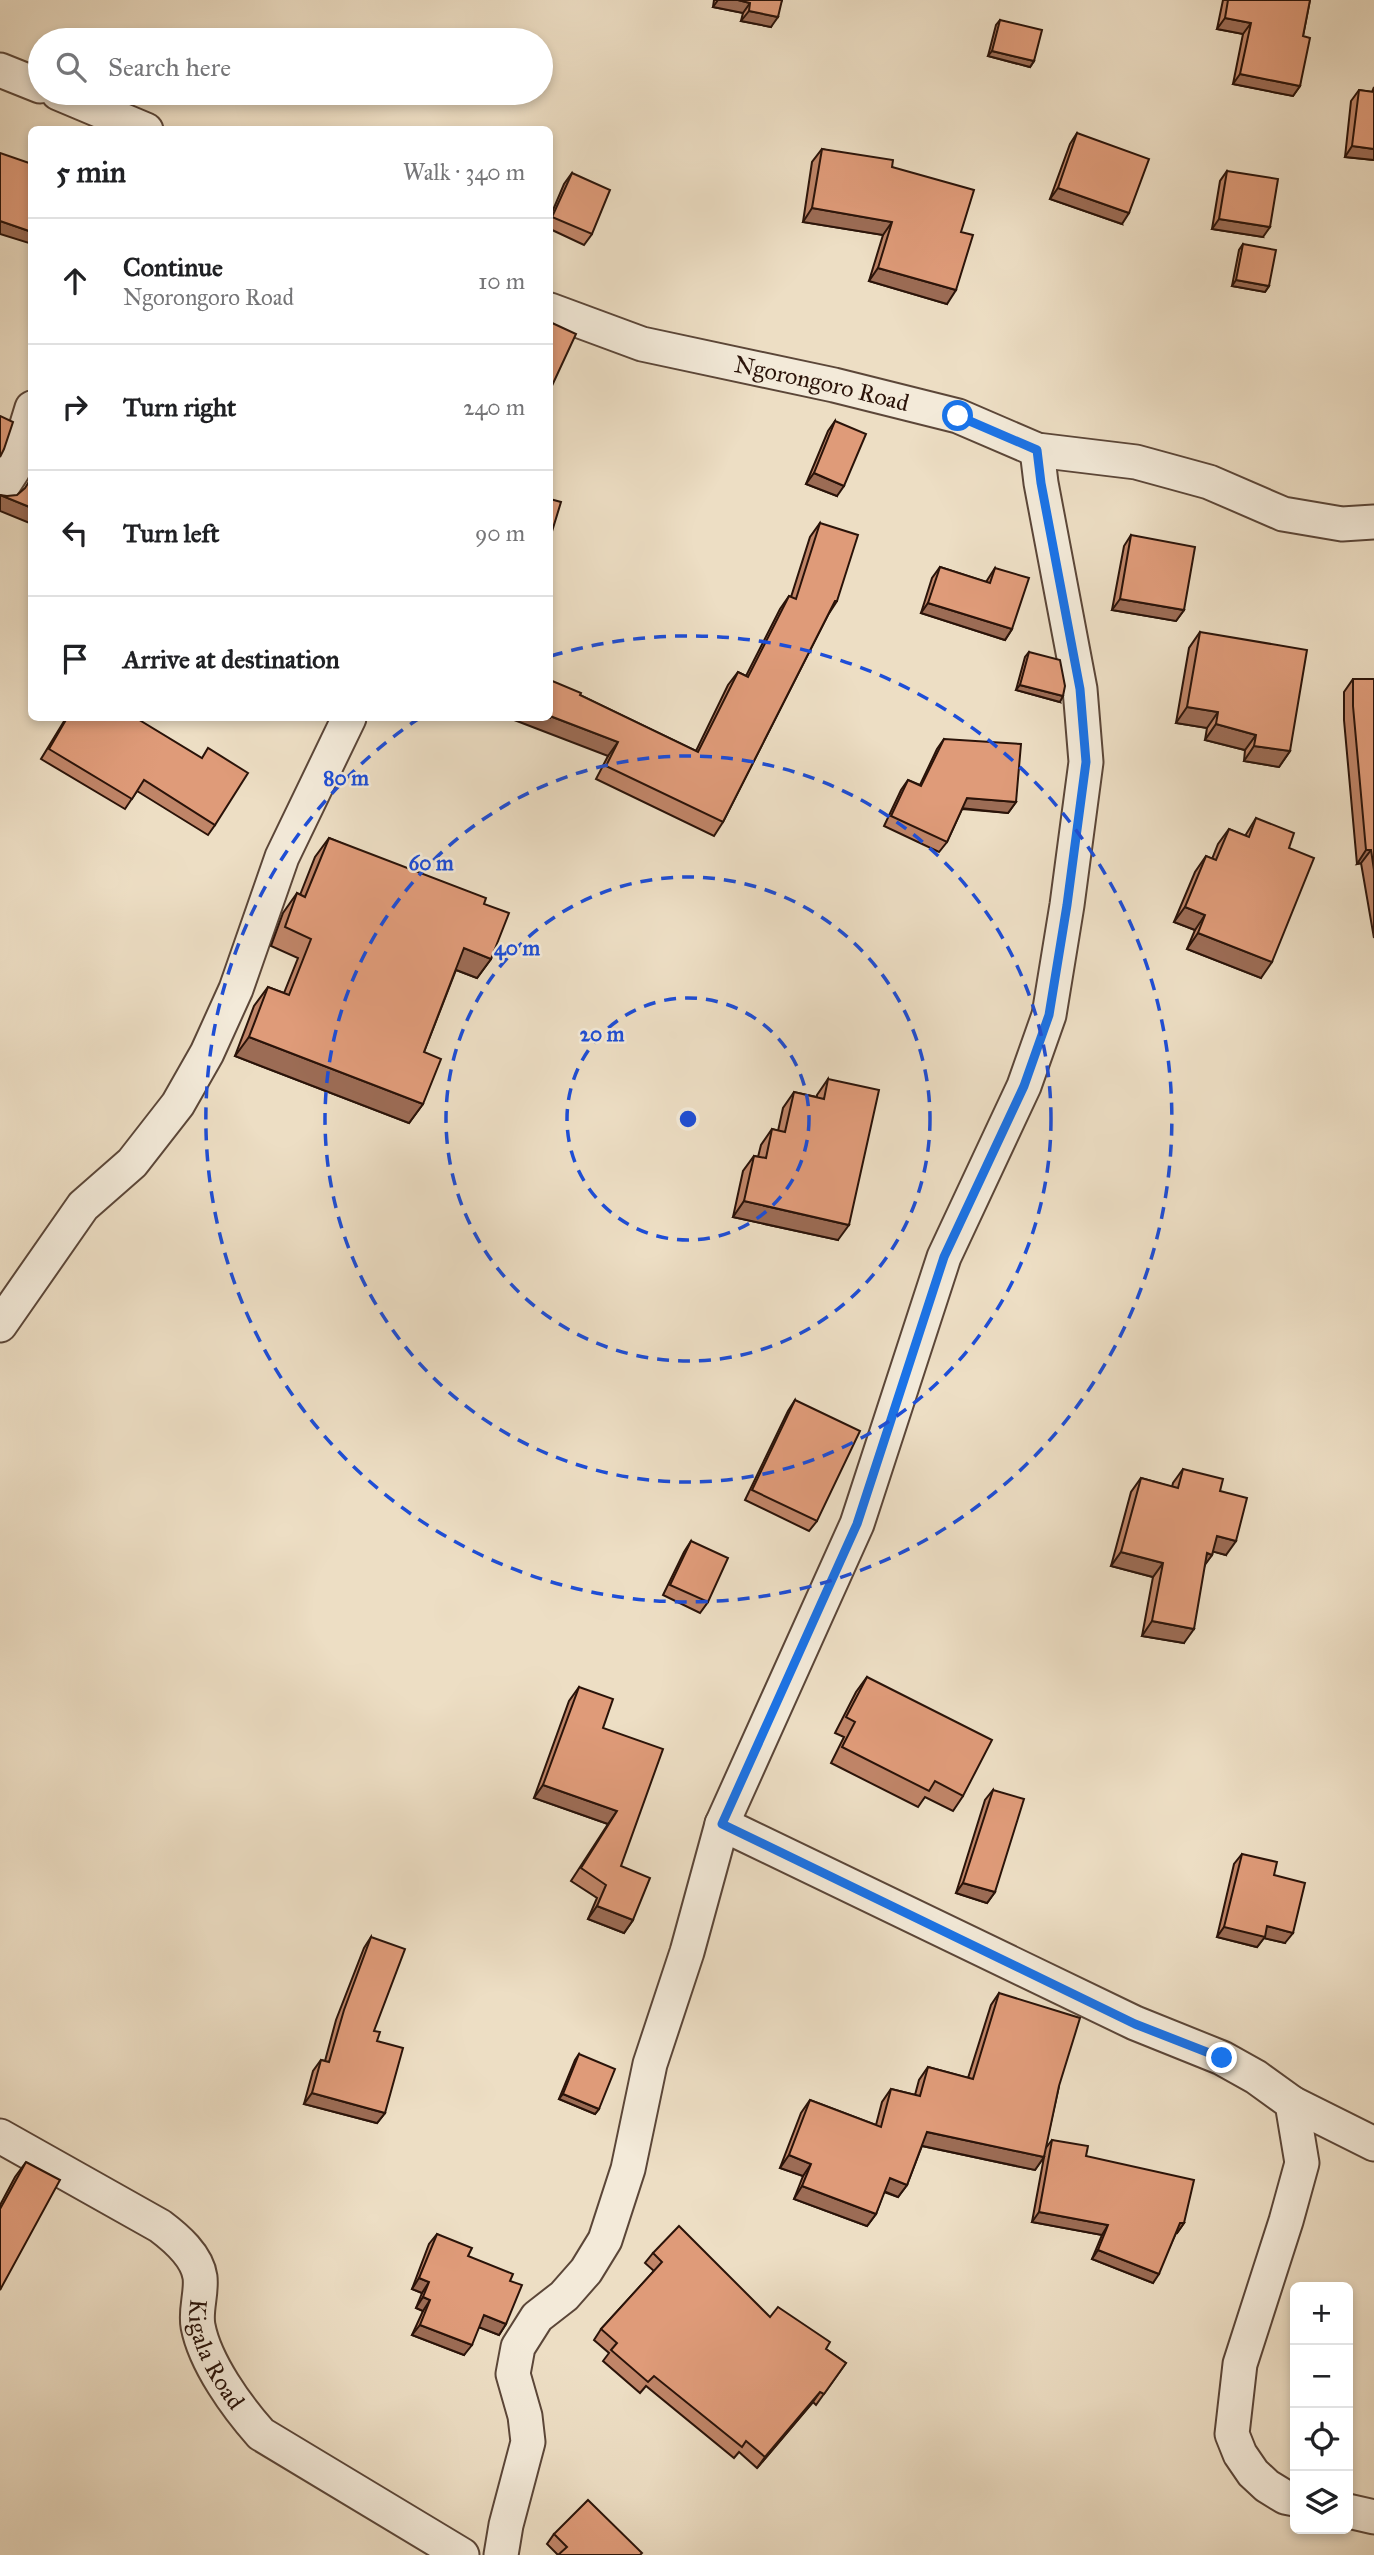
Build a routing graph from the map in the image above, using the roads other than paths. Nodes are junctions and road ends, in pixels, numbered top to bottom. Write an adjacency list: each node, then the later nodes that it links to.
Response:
1 (0, 71): 2 (street)
2 (28, 82)
3 (86, 105): 4 (street)
4 (136, 126)
5 (553, 311): 7 (street, Ngorongoro Road)
6 (28, 421): 8 (street)
7 (1037, 450): 9 (street, Ngorongoro Road); 12 (street)
8 (0, 490)
9 (1374, 522)
10 (348, 721): 11 (street)
11 (0, 1325)
12 (722, 1824): 13 (street); 20 (street)
13 (1292, 2103): 15 (street); 16 (street)
14 (0, 2136): 19 (street, Kigala Road)
15 (1374, 2144)
16 (1290, 2498)
17 (1353, 2512): 18 (street)
18 (1374, 2517)
19 (462, 2555)
20 (501, 2555)

